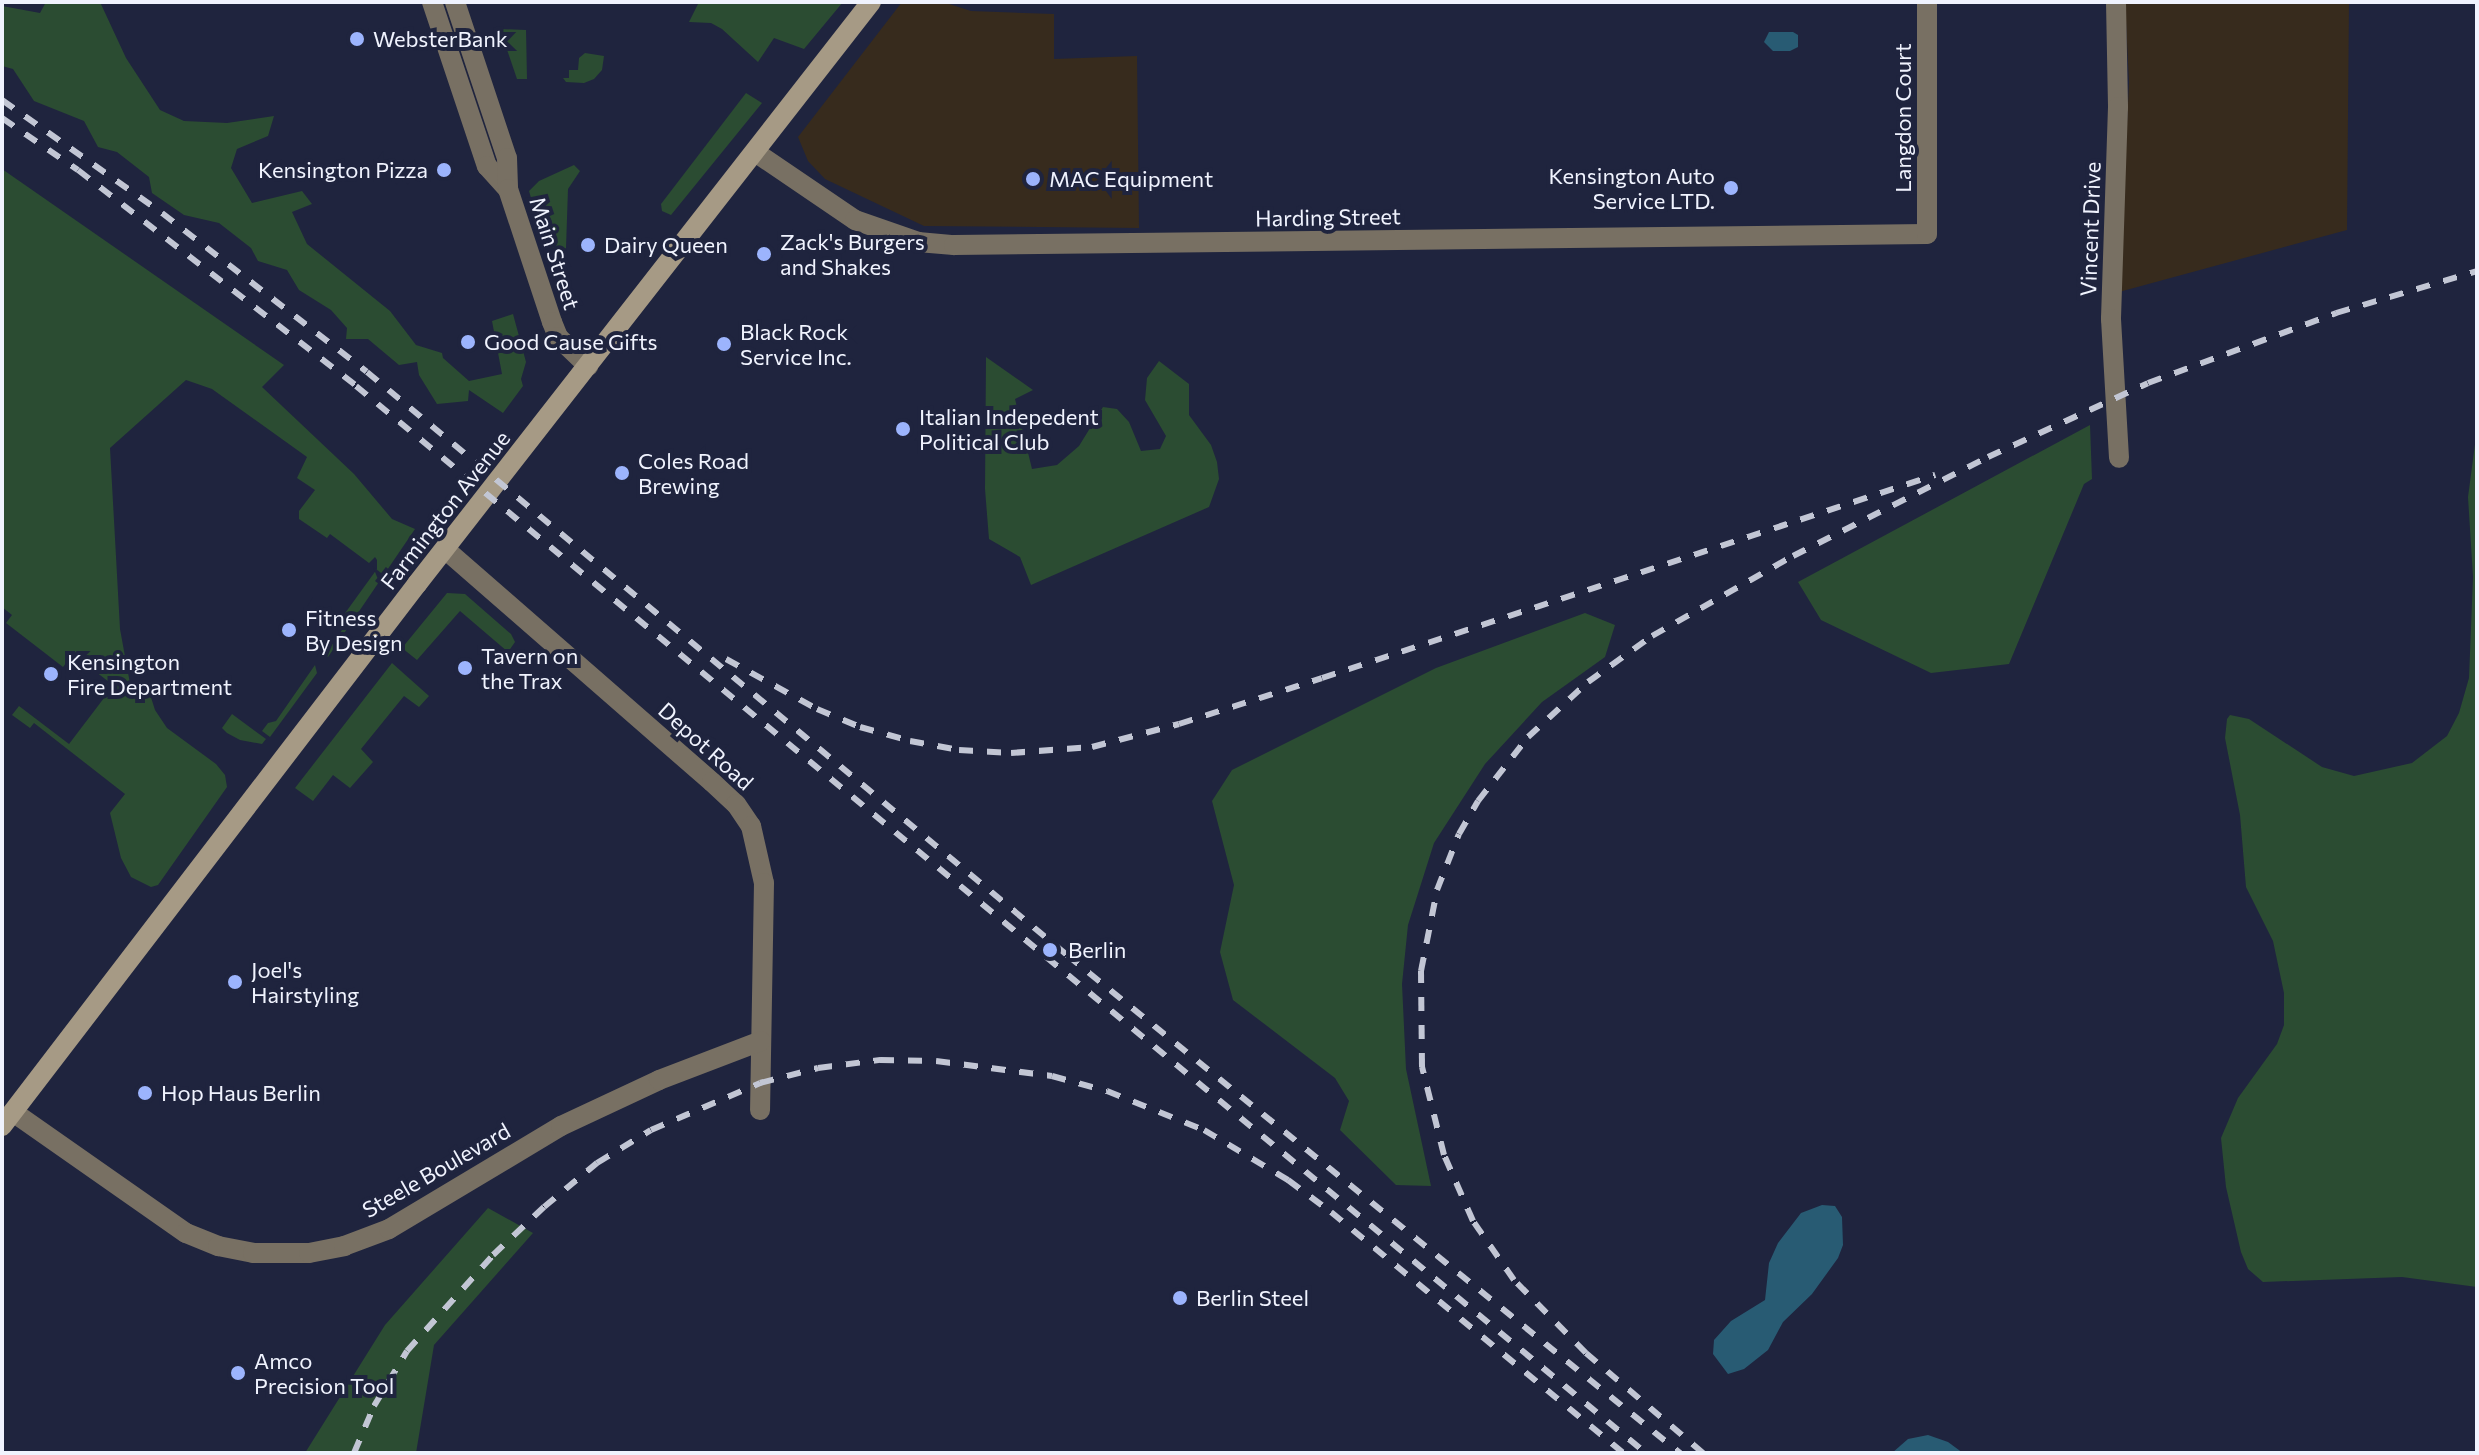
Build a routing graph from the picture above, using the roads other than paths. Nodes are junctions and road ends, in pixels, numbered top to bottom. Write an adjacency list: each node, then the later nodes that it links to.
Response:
1 (432, 2): 7 (street, Main Street)
2 (455, 2): 6 (street, Main Street)
3 (871, 2): 10 (main road, Farmington Avenue)
4 (1927, 2): 12 (street, Langdon Court)
5 (2116, 2): 14 (street, Vincent Drive)
6 (476, 64): 7 (street); 8 (street, Main Street)
7 (455, 71): 9 (street, Main Street)
8 (497, 127): 9 (street); 11 (street, Main Street)
9 (476, 133): 11 (street, Main Street)
10 (755, 152): 12 (street, Harding Street); 13 (main road, Farmington Avenue)
11 (508, 189): 13 (street, Main Street)
12 (1927, 234)
13 (588, 366): 15 (main road, Farmington Avenue)
14 (2119, 458)
15 (446, 550): 16 (street, Depot Road); 18 (main road, Farmington Avenue)
16 (761, 1041): 17 (street, Depot Road); 18 (street, Steele Boulevard)
17 (760, 1110)
18 (8, 1119)

